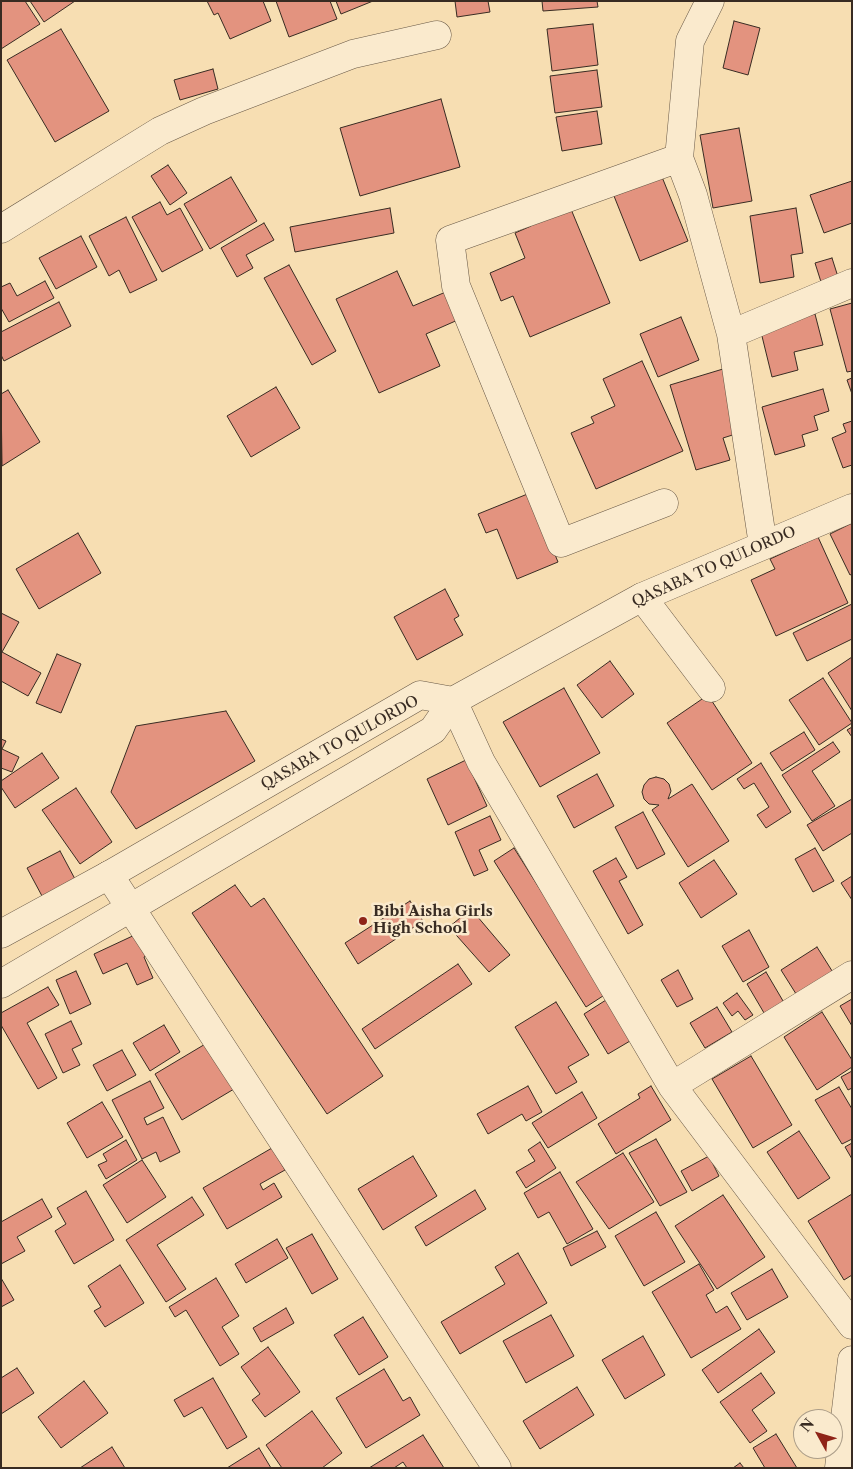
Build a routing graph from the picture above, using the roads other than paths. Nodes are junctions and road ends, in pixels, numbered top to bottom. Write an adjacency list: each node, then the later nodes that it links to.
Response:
1 (710, 1): 3 (street)
2 (437, 35): 4 (street)
3 (679, 158): 6 (street); 7 (street)
4 (1, 229)
5 (852, 283): 6 (street)
6 (731, 334): 9 (street)
7 (664, 503)
8 (852, 508): 9 (street, QASABA TO QULORDO)
9 (763, 545): 10 (street, QASABA TO QULORDO)
10 (642, 597): 11 (street); 12 (street, QASABA TO QULORDO)
11 (711, 688)
12 (454, 701): 13 (street, QASABA TO QULORDO); 14 (street); 18 (street)
13 (109, 875): 14 (street); 15 (street, QASABA TO QULORDO)
14 (131, 908): 17 (street); 21 (street)
15 (1, 934)
16 (852, 975): 18 (street)
17 (1, 984)
18 (672, 1086): 19 (street)
19 (852, 1325)
20 (852, 1360): 22 (street)
21 (497, 1468)
22 (839, 1468)

